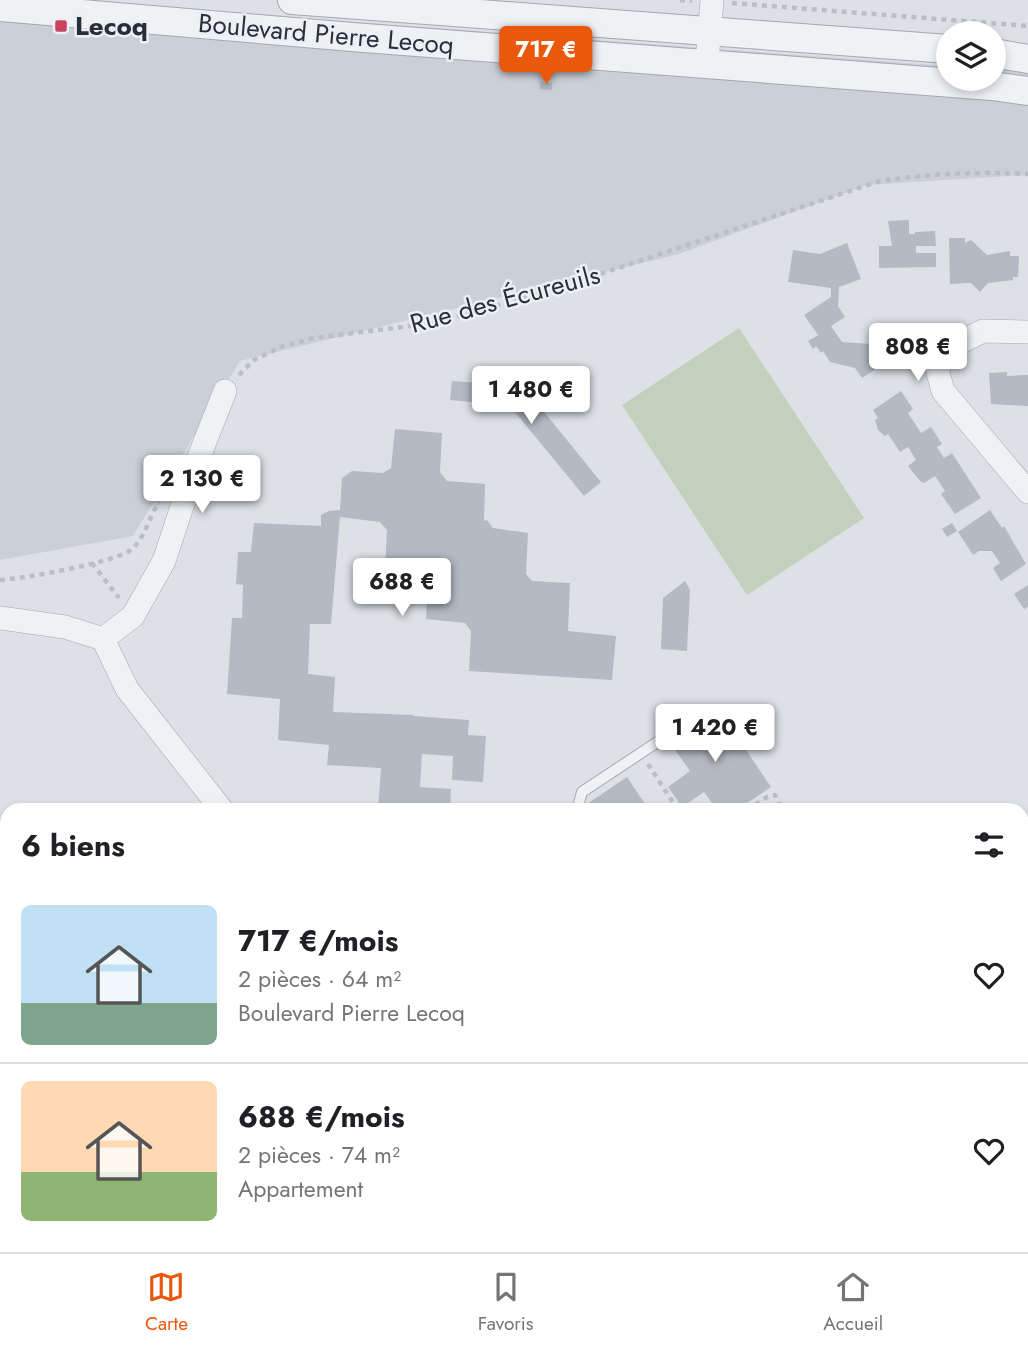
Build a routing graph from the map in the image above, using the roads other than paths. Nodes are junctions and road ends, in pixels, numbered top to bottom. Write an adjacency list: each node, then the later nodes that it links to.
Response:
1 (292, 0): 2 (street, Boulevard Pierre Lecoq)
2 (323, 1): 5 (street, Boulevard Pierre Lecoq); 6 (street)
3 (712, 1): 5 (street)
4 (0, 6): 6 (street, Boulevard Pierre Lecoq)
5 (709, 31): 7 (street, Boulevard Pierre Lecoq); 10 (street)
6 (321, 33): 10 (street, Boulevard Pierre Lecoq)
7 (936, 48)
8 (1006, 55): 9 (street)
9 (1028, 59)
10 (707, 63): 11 (street, Boulevard Pierre Lecoq)
11 (1028, 91)
12 (1028, 332): 14 (street)
13 (225, 391): 16 (street)
14 (1028, 492)
15 (0, 618): 16 (street)
16 (103, 639): 18 (street)
17 (659, 741): 19 (lane)
18 (217, 803)
19 (579, 803)

